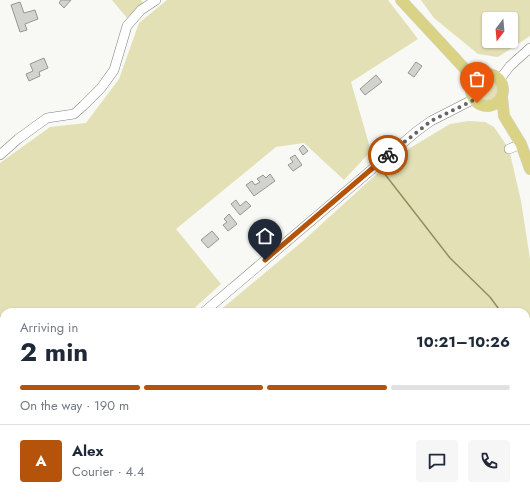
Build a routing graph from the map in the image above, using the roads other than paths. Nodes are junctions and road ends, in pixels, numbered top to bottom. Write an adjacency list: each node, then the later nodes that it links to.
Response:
1 (401, 0): 4 (main road)
2 (150, 2): 14 (street)
3 (530, 48): 6 (street)
4 (465, 69): 5 (main road); 7 (main road)
5 (482, 74): 6 (main road); 7 (main road)
6 (500, 79): 8 (main road)
7 (471, 87): 9 (main road)
8 (502, 97): 10 (main road); 11 (main road)
9 (474, 100): 10 (main road); 16 (street)
10 (486, 107): 11 (main road)
11 (504, 116): 12 (main road)
12 (522, 144): 13 (street); 15 (main road)
13 (509, 149)
14 (0, 155)
15 (530, 169)
16 (209, 308)

